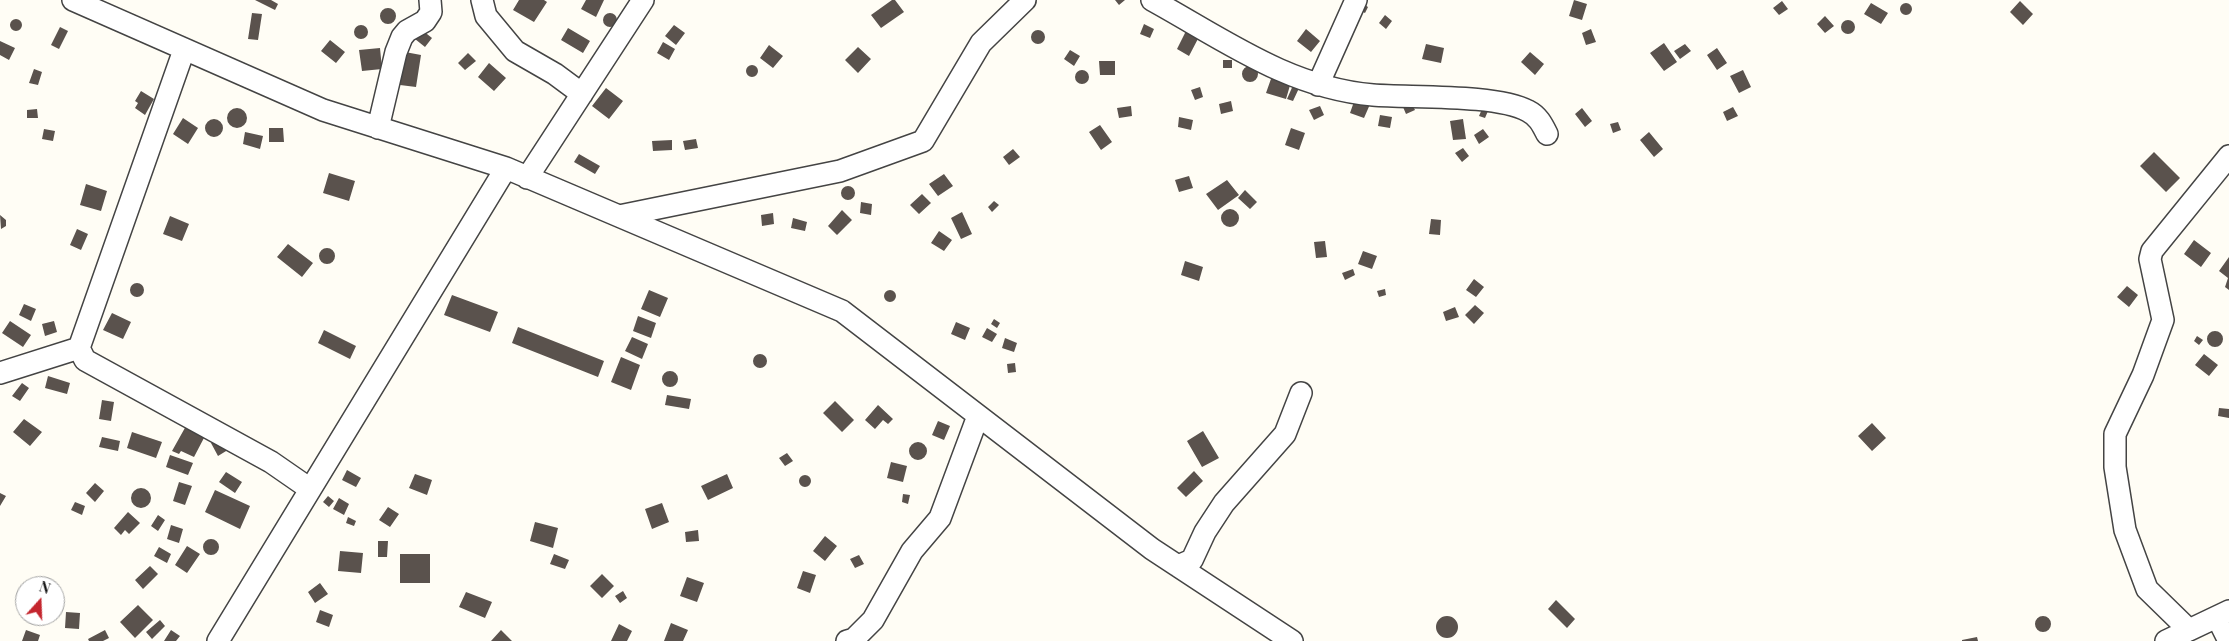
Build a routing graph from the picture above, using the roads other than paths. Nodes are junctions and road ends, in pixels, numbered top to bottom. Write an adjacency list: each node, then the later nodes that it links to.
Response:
1 (73, 0): 8 (street)
2 (430, 0): 11 (street)
3 (482, 0): 10 (street)
4 (643, 0): 10 (street)
5 (1026, 0): 16 (street)
6 (1152, 0): 9 (street)
7 (1356, 0): 9 (street)
8 (184, 50): 11 (street); 17 (street)
9 (1318, 84): 12 (street)
10 (582, 94): 15 (street)
11 (378, 128): 14 (street)
12 (1547, 134)
13 (2229, 156): 24 (street)
14 (506, 168): 15 (street); 21 (street)
15 (528, 178): 16 (street)
16 (619, 216): 20 (street)
17 (79, 348): 18 (street); 21 (street)
18 (0, 374)
19 (1301, 394): 22 (street)
20 (978, 416): 22 (street); 26 (street)
21 (310, 490): 25 (street)
22 (1178, 566): 27 (street)
23 (2223, 614): 24 (street); 29 (street)
24 (2190, 630): 28 (street)
25 (218, 641)
26 (847, 641)
27 (1292, 641)
28 (2166, 641)
29 (2229, 641)

